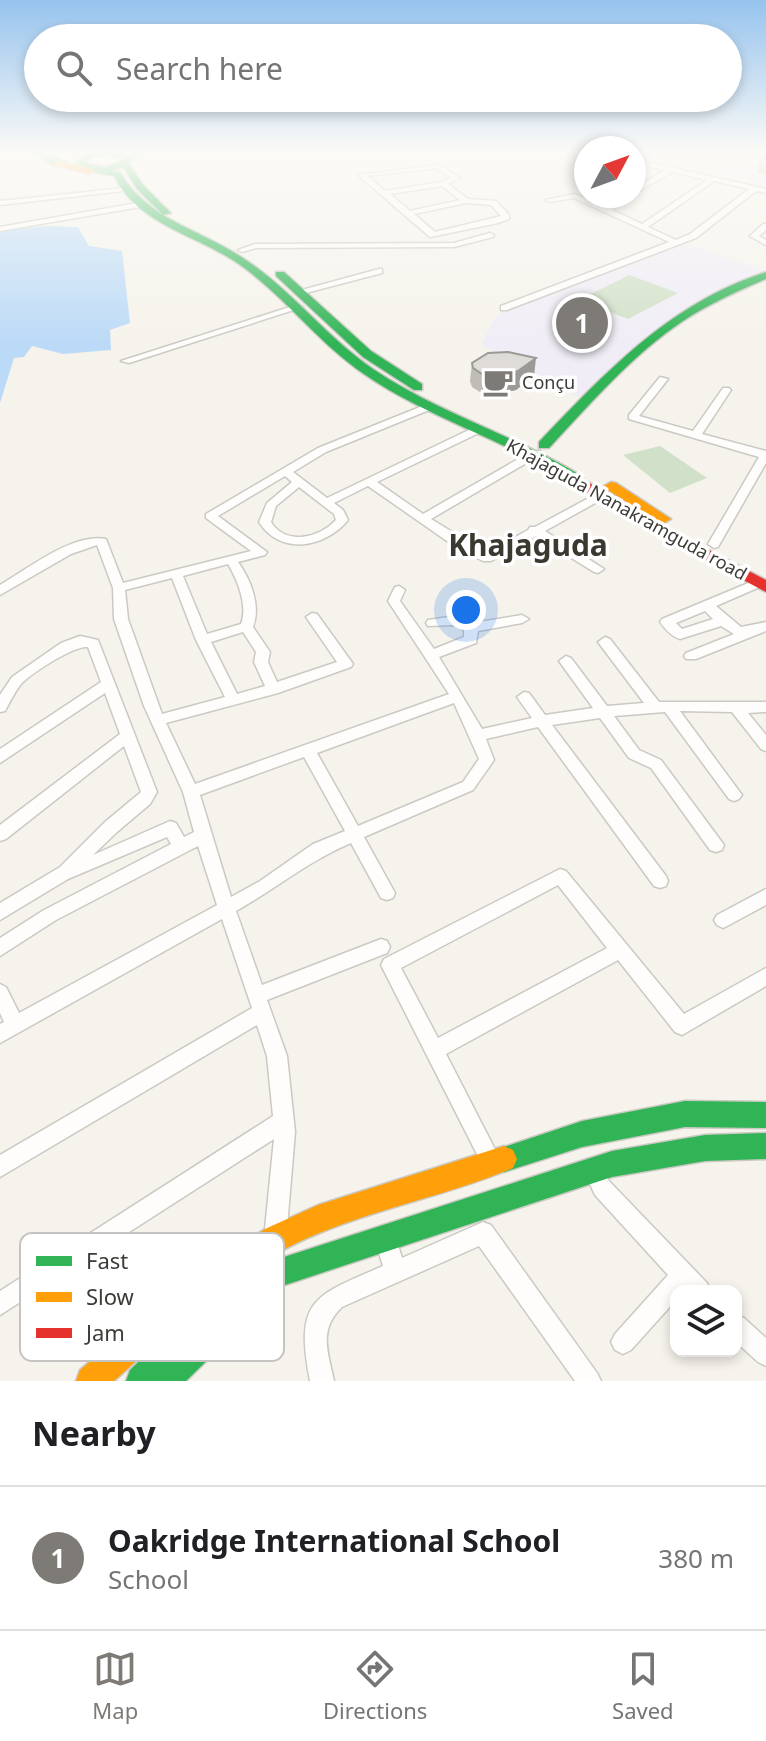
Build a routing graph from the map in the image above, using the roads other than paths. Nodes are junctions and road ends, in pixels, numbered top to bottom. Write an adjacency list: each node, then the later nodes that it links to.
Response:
1 (53, 215): 12 (street)
2 (154, 215): 18 (main road, Khajaguda Nanakramguda road)
3 (170, 215): 15 (main road, Khajaguda Nanakramguda road)
4 (412, 215): 9 (street)
5 (505, 215): 9 (street)
6 (615, 215): 11 (street)
7 (659, 215): 11 (street)
8 (720, 215): 13 (street)
9 (479, 226): 15 (street)
10 (766, 226): 14 (street)
11 (642, 227): 13 (street)
12 (0, 229)
13 (675, 242): 19 (street)
14 (766, 243)
15 (237, 246): 18 (main road, Khajaguda Nanakramguda road)
16 (379, 271): 18 (street)
17 (766, 275): 26 (main road)
18 (297, 302): 20 (street); 23 (main road, Khajaguda Nanakramguda road); 26 (main road, Khajaguda Nanakramguda road)
19 (504, 308)
20 (126, 361)
21 (663, 379): 25 (street)
22 (726, 390): 25 (street)
23 (424, 403): 24 (main road, Khajaguda Nanakramguda road); 28 (street)
24 (479, 429): 26 (main road, Khajaguda Nanakramguda road); 30 (street)
25 (696, 435): 27 (street)
26 (540, 449): 31 (main road, Khajaguda Nanakramguda road); 33 (street); 35 (main road, Khajaguda Nanakramguda road)
27 (766, 454): 35 (street)
28 (285, 471): 29 (street); 36 (street)
29 (298, 482): 32 (street); 32 (street)
30 (371, 483): 32 (street); 33 (street)
31 (602, 495): 34 (street); 39 (main road, Khajaguda Nanakramguda road)
32 (327, 502)
33 (424, 518): 34 (street)
34 (534, 530): 37 (street)
35 (714, 544): 39 (main road, Khajaguda Nanakramguda road)
36 (232, 561): 38 (street); 49 (street)
37 (598, 569)
38 (177, 575): 40 (street); 52 (street)
39 (763, 581): 43 (street)
40 (119, 588): 42 (street); 67 (street)
41 (399, 590): 54 (street)
42 (0, 591)
43 (706, 604): 46 (street); 46 (street)
44 (312, 617): 58 (street)
45 (522, 619): 50 (street)
46 (724, 620): 51 (street)
47 (433, 623): 50 (street)
48 (766, 626): 51 (street)
49 (246, 627): 52 (street); 58 (street)
50 (471, 628): 54 (street)
51 (747, 634): 55 (street)
52 (203, 640): 61 (street)
53 (605, 642): 63 (street)
54 (430, 655): 59 (street)
55 (691, 656)
56 (566, 661): 66 (street)
57 (107, 685): 62 (street); 70 (street); 73 (street)
58 (273, 689): 61 (street)
59 (455, 697): 69 (street); 72 (street)
60 (524, 697): 68 (street)
61 (233, 699): 67 (street)
62 (0, 707)
63 (662, 707): 65 (street); 66 (street); 75 (street)
64 (766, 707): 65 (street)
65 (737, 709): 71 (street)
66 (603, 713): 68 (street); 79 (street)
67 (158, 720): 74 (street)
68 (544, 720): 69 (street); 82 (street)
69 (479, 735): 76 (street)
70 (127, 736): 77 (street); 81 (street)
71 (766, 745)
72 (308, 750): 74 (street); 76 (street)
73 (0, 757)
74 (191, 792): 78 (street)
75 (734, 795)
76 (355, 832): 83 (street); 85 (street)
77 (0, 834)
78 (205, 834): 80 (street); 85 (street)
79 (716, 845)
80 (181, 846): 81 (street); 89 (street)
81 (68, 871): 86 (street)
82 (660, 881)
83 (387, 893)
84 (763, 902): 87 (street)
85 (226, 906): 93 (street); 94 (street)
86 (0, 912)
87 (723, 920)
88 (381, 947): 93 (street)
89 (0, 948)
90 (620, 950): 91 (street); 95 (street); 95 (street)
91 (766, 976)
92 (0, 993): 94 (street)
93 (260, 1004): 97 (street); 100 (street)
94 (8, 1030)
95 (433, 1051): 99 (street)
96 (766, 1115): 99 (main road)
97 (284, 1121): 103 (street); 104 (street)
98 (766, 1146): 101 (main road)
99 (492, 1163): 105 (main road)
100 (0, 1167)
101 (594, 1171): 102 (main road); 110 (street)
102 (407, 1230): 106 (main road); 107 (street)
103 (110, 1233)
104 (275, 1233)
105 (284, 1235)
106 (385, 1237): 108 (main road); 109 (street)
107 (418, 1262): 109 (street); 123 (street)
108 (284, 1271)
109 (395, 1271): 122 (street)
110 (691, 1283): 114 (street)
111 (20, 1291): 112 (street)
112 (0, 1304)
113 (742, 1332): 115 (street)
114 (623, 1342)
115 (766, 1354)
116 (114, 1361): 119 (main road)
117 (161, 1361): 120 (main road)
118 (185, 1361): 121 (main road)
119 (91, 1381)
120 (141, 1381)
121 (164, 1381)
122 (322, 1381)
123 (589, 1381)

